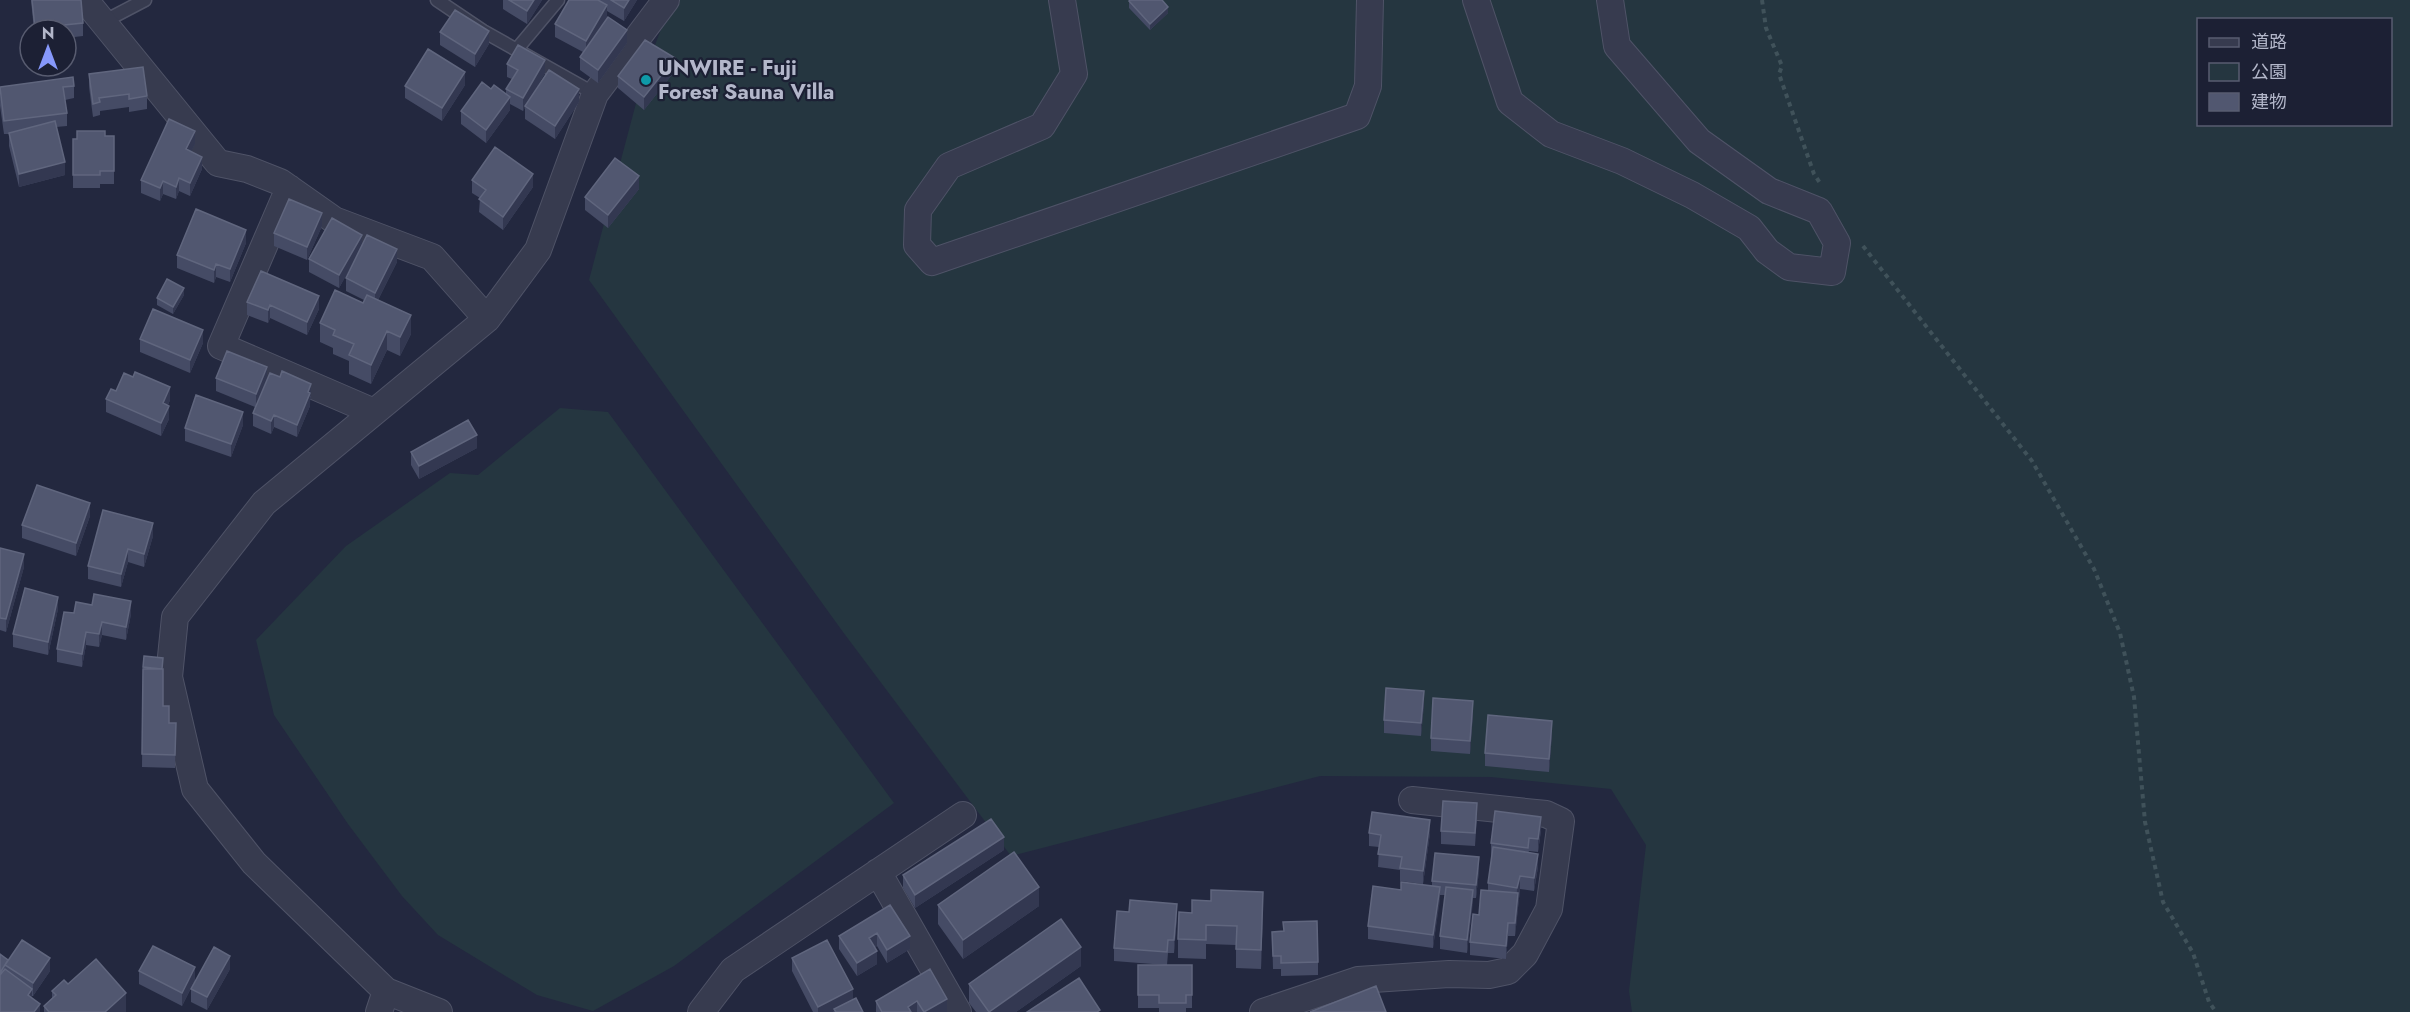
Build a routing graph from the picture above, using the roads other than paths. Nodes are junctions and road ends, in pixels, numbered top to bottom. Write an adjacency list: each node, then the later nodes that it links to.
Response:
1 (85, 0): 10 (street)
2 (145, 0): 10 (lane)
3 (437, 0): 11 (lane)
4 (558, 0): 11 (lane)
5 (666, 0): 12 (street)
6 (1062, 0): 7 (street)
7 (1370, 0)
8 (1476, 0): 9 (street)
9 (1610, 0)
10 (103, 22): 13 (street)
11 (517, 49): 12 (lane)
12 (595, 94): 14 (street)
13 (289, 188): 14 (street); 15 (street)
14 (487, 319): 15 (street)
15 (374, 412): 19 (street)
16 (1412, 800): 23 (street)
17 (963, 815): 18 (street)
18 (878, 873): 21 (street); 22 (street)
19 (382, 1001): 20 (street)
20 (439, 1012)
21 (700, 1012)
22 (958, 1012)
23 (1263, 1012)

